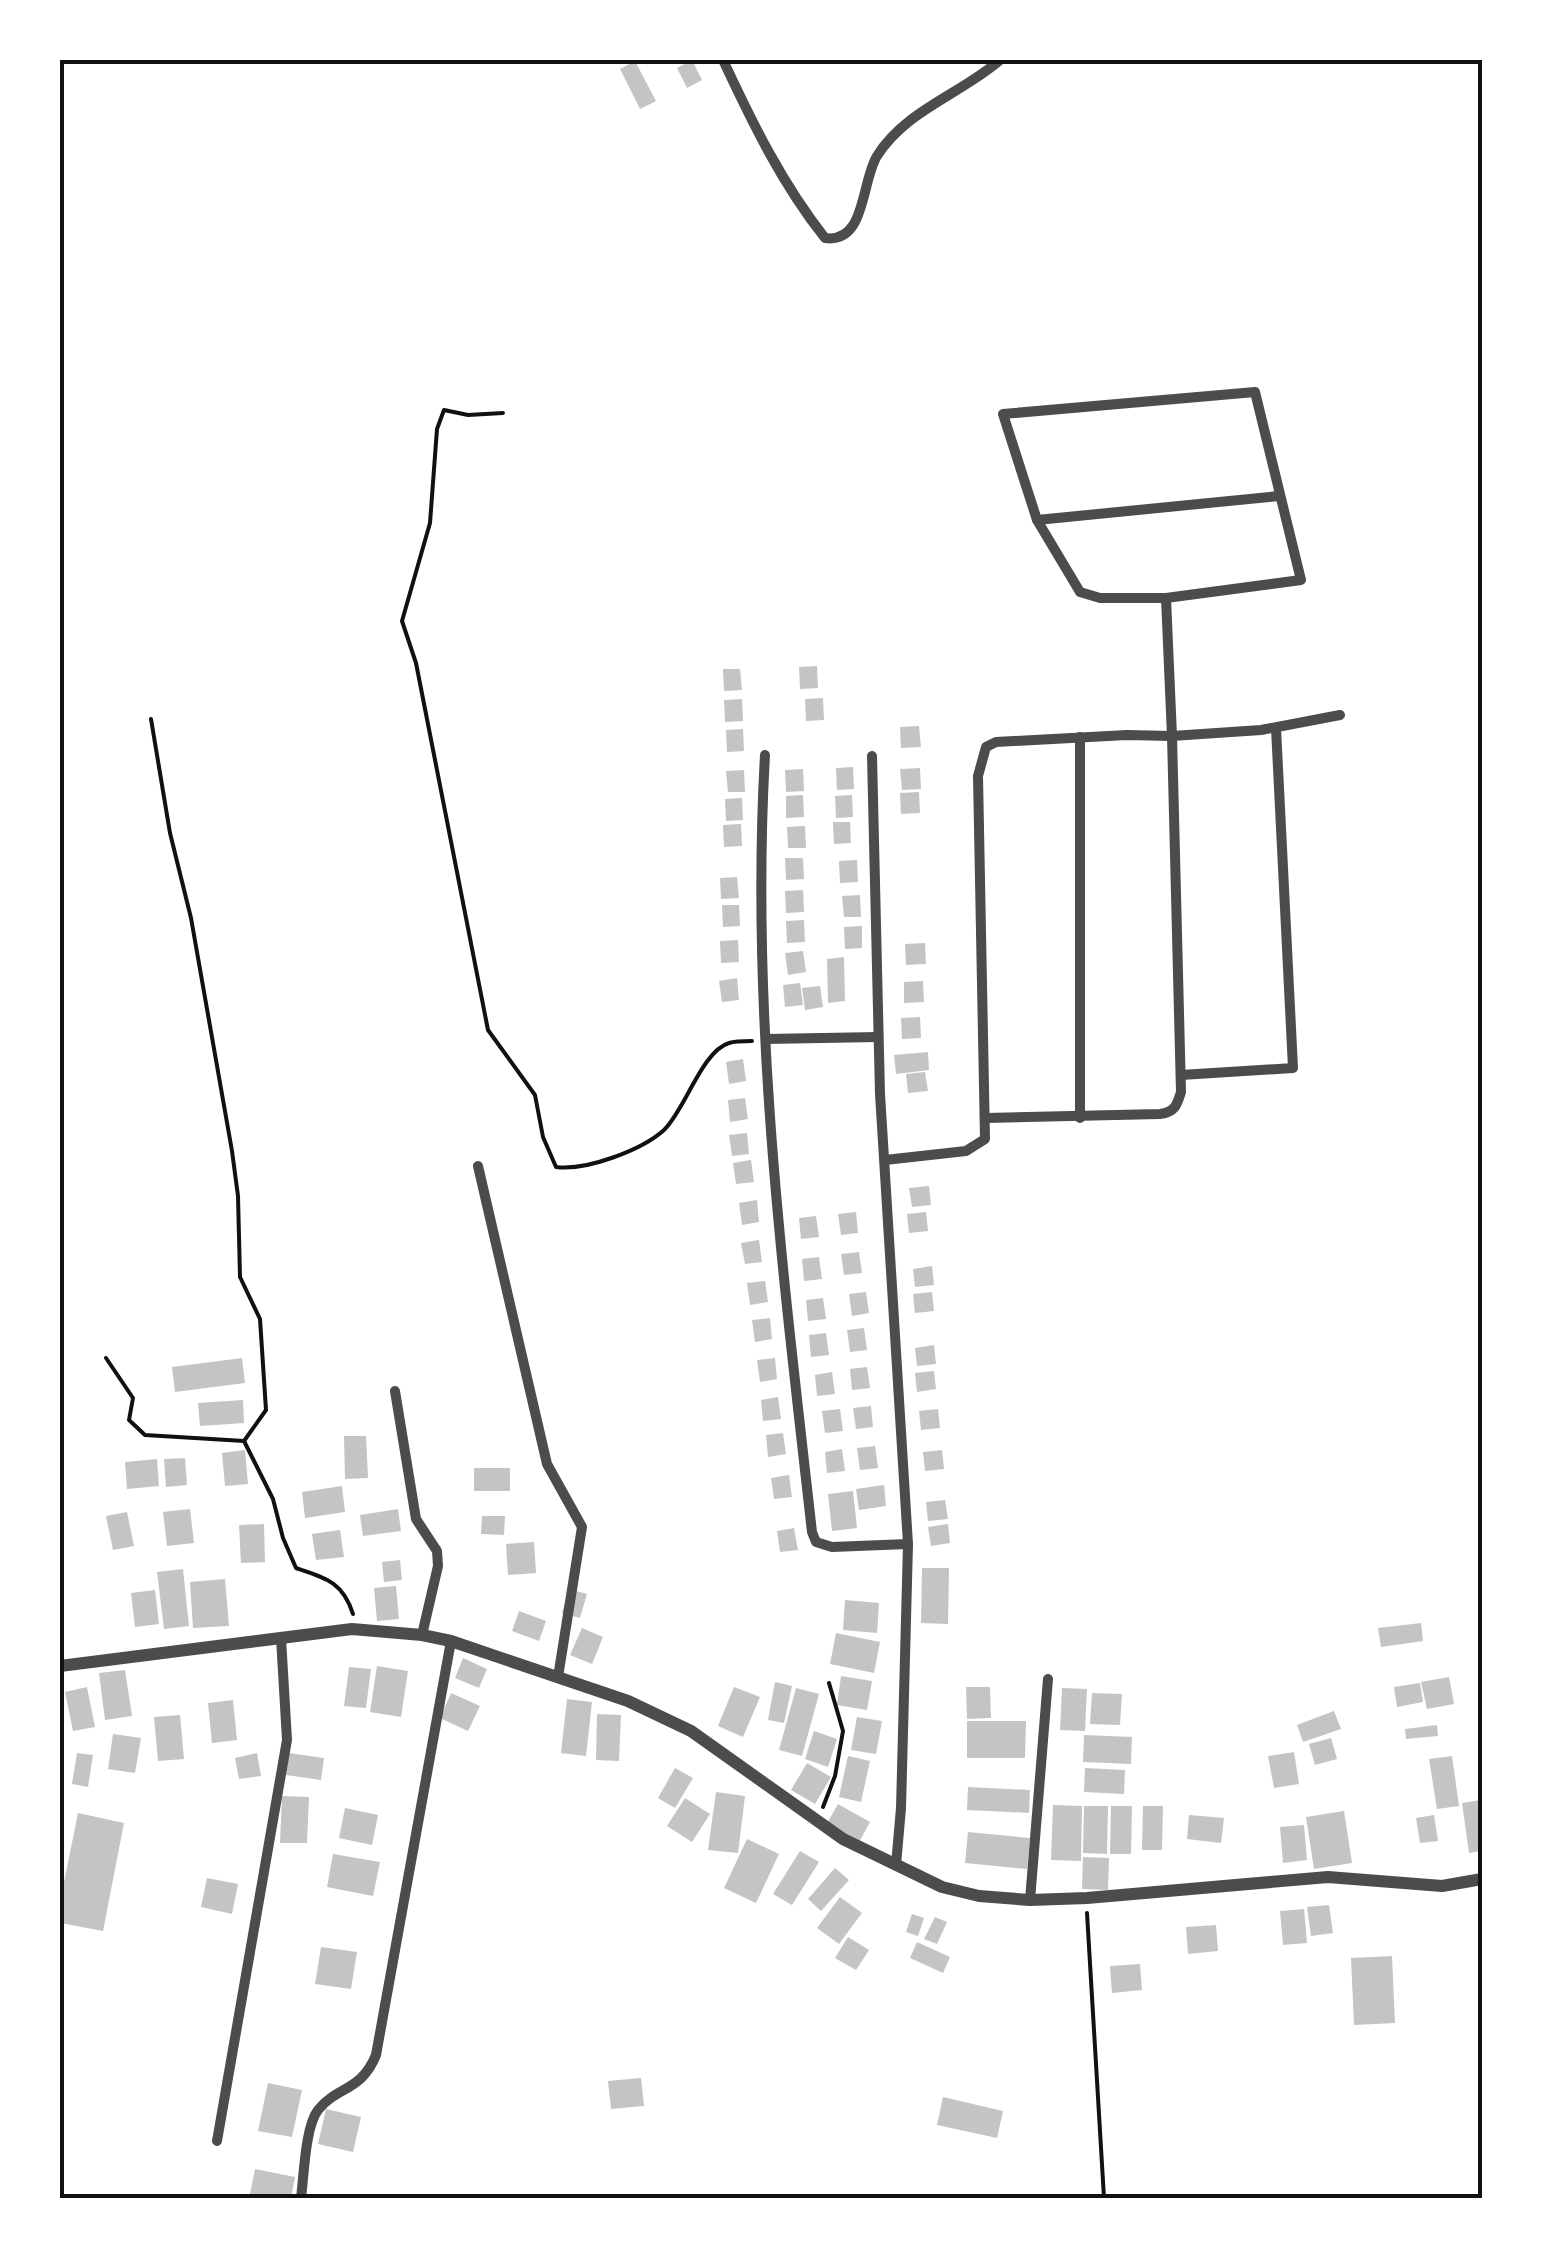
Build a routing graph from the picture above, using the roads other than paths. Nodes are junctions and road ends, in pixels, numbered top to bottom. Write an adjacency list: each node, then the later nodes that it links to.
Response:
1 (722, 60): 2 (street)
2 (1000, 60)
3 (1279, 496): 4 (street); 4 (street); 5 (street)
4 (1037, 520): 5 (street)
5 (1166, 598): 8 (street)
6 (1340, 715): 7 (street)
7 (1276, 728): 8 (street); 14 (street)
8 (1172, 736): 9 (street); 14 (street)
9 (1080, 737): 15 (street); 16 (street)
10 (765, 755): 13 (street)
11 (872, 756): 12 (street)
12 (878, 1037): 13 (street); 17 (street)
13 (766, 1039): 20 (street)
14 (1181, 1075): 16 (street)
15 (986, 1118): 16 (street); 17 (street)
16 (1080, 1118)
17 (885, 1160): 20 (street)
18 (478, 1166): 25 (street)
19 (395, 1391): 21 (street)
20 (908, 1544): 27 (street)
21 (422, 1635): 22 (street); 23 (street)
22 (281, 1638): 24 (street); 30 (street)
23 (451, 1641): 25 (street); 31 (street)
24 (60, 1666)
25 (558, 1677): 27 (street)
26 (1048, 1679): 29 (street)
27 (896, 1865): 29 (street)
28 (1482, 1880): 29 (street)
29 (1030, 1900)
30 (217, 2140)
31 (301, 2198)

